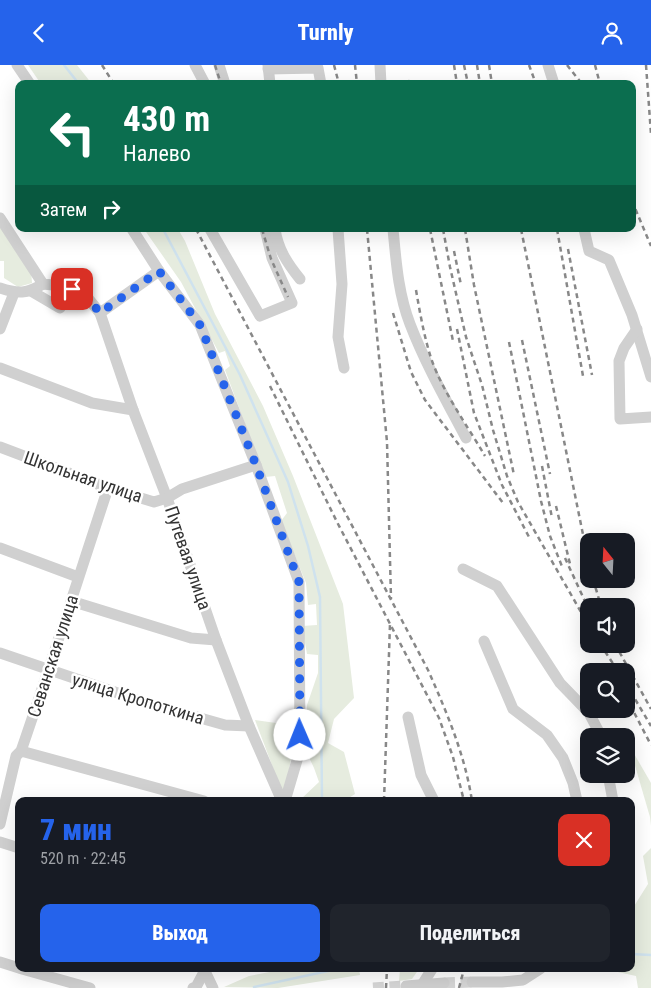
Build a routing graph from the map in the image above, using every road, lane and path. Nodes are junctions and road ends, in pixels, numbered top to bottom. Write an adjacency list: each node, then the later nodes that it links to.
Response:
1 (17, 65): 7 (street)
2 (195, 65): 8 (street)
3 (219, 65): 9 (street)
4 (380, 65): 12 (street)
5 (548, 65): 13 (street)
6 (268, 67): 10 (street); 11 (street)
7 (27, 80)
8 (203, 80)
9 (224, 80)
10 (270, 80)
11 (320, 80)
12 (381, 80)
13 (553, 80)
14 (0, 218): 24 (street)
15 (134, 232): 22 (street)
16 (212, 232): 17 (street)
17 (266, 232)
18 (275, 232): 23 (street)
19 (338, 232): 33 (street)
20 (393, 232): 37 (street)
21 (585, 232): 31 (street)
22 (159, 271): 29 (street); 39 (street)
23 (300, 279)
24 (43, 283): 26 (street); 29 (street)
25 (0, 287): 27 (street)
26 (31, 291): 27 (street); 28 (street)
27 (14, 293): 30 (street)
28 (60, 308)
29 (100, 313): 35 (street, Путевая улица)
30 (0, 329)
31 (637, 329): 34 (street); 36 (street)
32 (0, 368): 35 (street)
33 (344, 368)
34 (651, 377)
35 (133, 410): 41 (street, Путевая улица)
36 (651, 417)
37 (466, 438)
38 (0, 447): 40 (street, Школьная улица)
39 (256, 465): 41 (street); 57 (street)
40 (108, 488): 41 (street, Школьная улица); 44 (street, Севанская улица)
41 (167, 498): 46 (street, Путевая улица)
42 (0, 549): 44 (street)
43 (463, 569): 52 (street)
44 (78, 577): 45 (street, Севанская улица)
45 (71, 601): 46 (street); 49 (street, Севанская улица)
46 (216, 640): 51 (street, Путевая улица)
47 (484, 641): 59 (street)
48 (0, 653): 49 (street, улица Кропоткина)
49 (49, 671): 51 (street, улица Кропоткина); 53 (street, Севанская улица)
50 (408, 717): 58 (street)
51 (249, 726): 56 (street, Путевая улица)
52 (597, 728)
53 (21, 751): 55 (street); 61 (street, Севанская улица)
54 (610, 783): 60 (street)
55 (189, 797)
56 (281, 797)
57 (284, 797)
58 (432, 797)
59 (576, 797)
60 (612, 797)
61 (0, 824)
62 (0, 842): 63 (street)
63 (15, 846)
64 (0, 962): 65 (street)
65 (15, 967)
66 (33, 972): 77 (street)
67 (203, 972): 78 (street)
68 (205, 972): 79 (street)
69 (430, 972): 74 (street)
70 (537, 972): 73 (street)
71 (472, 982): 75 (street)
72 (444, 983): 74 (street)
73 (525, 984): 75 (street)
74 (422, 985): 76 (street)
75 (492, 985)
76 (406, 986)
77 (90, 988)
78 (195, 988)
79 (213, 988)

